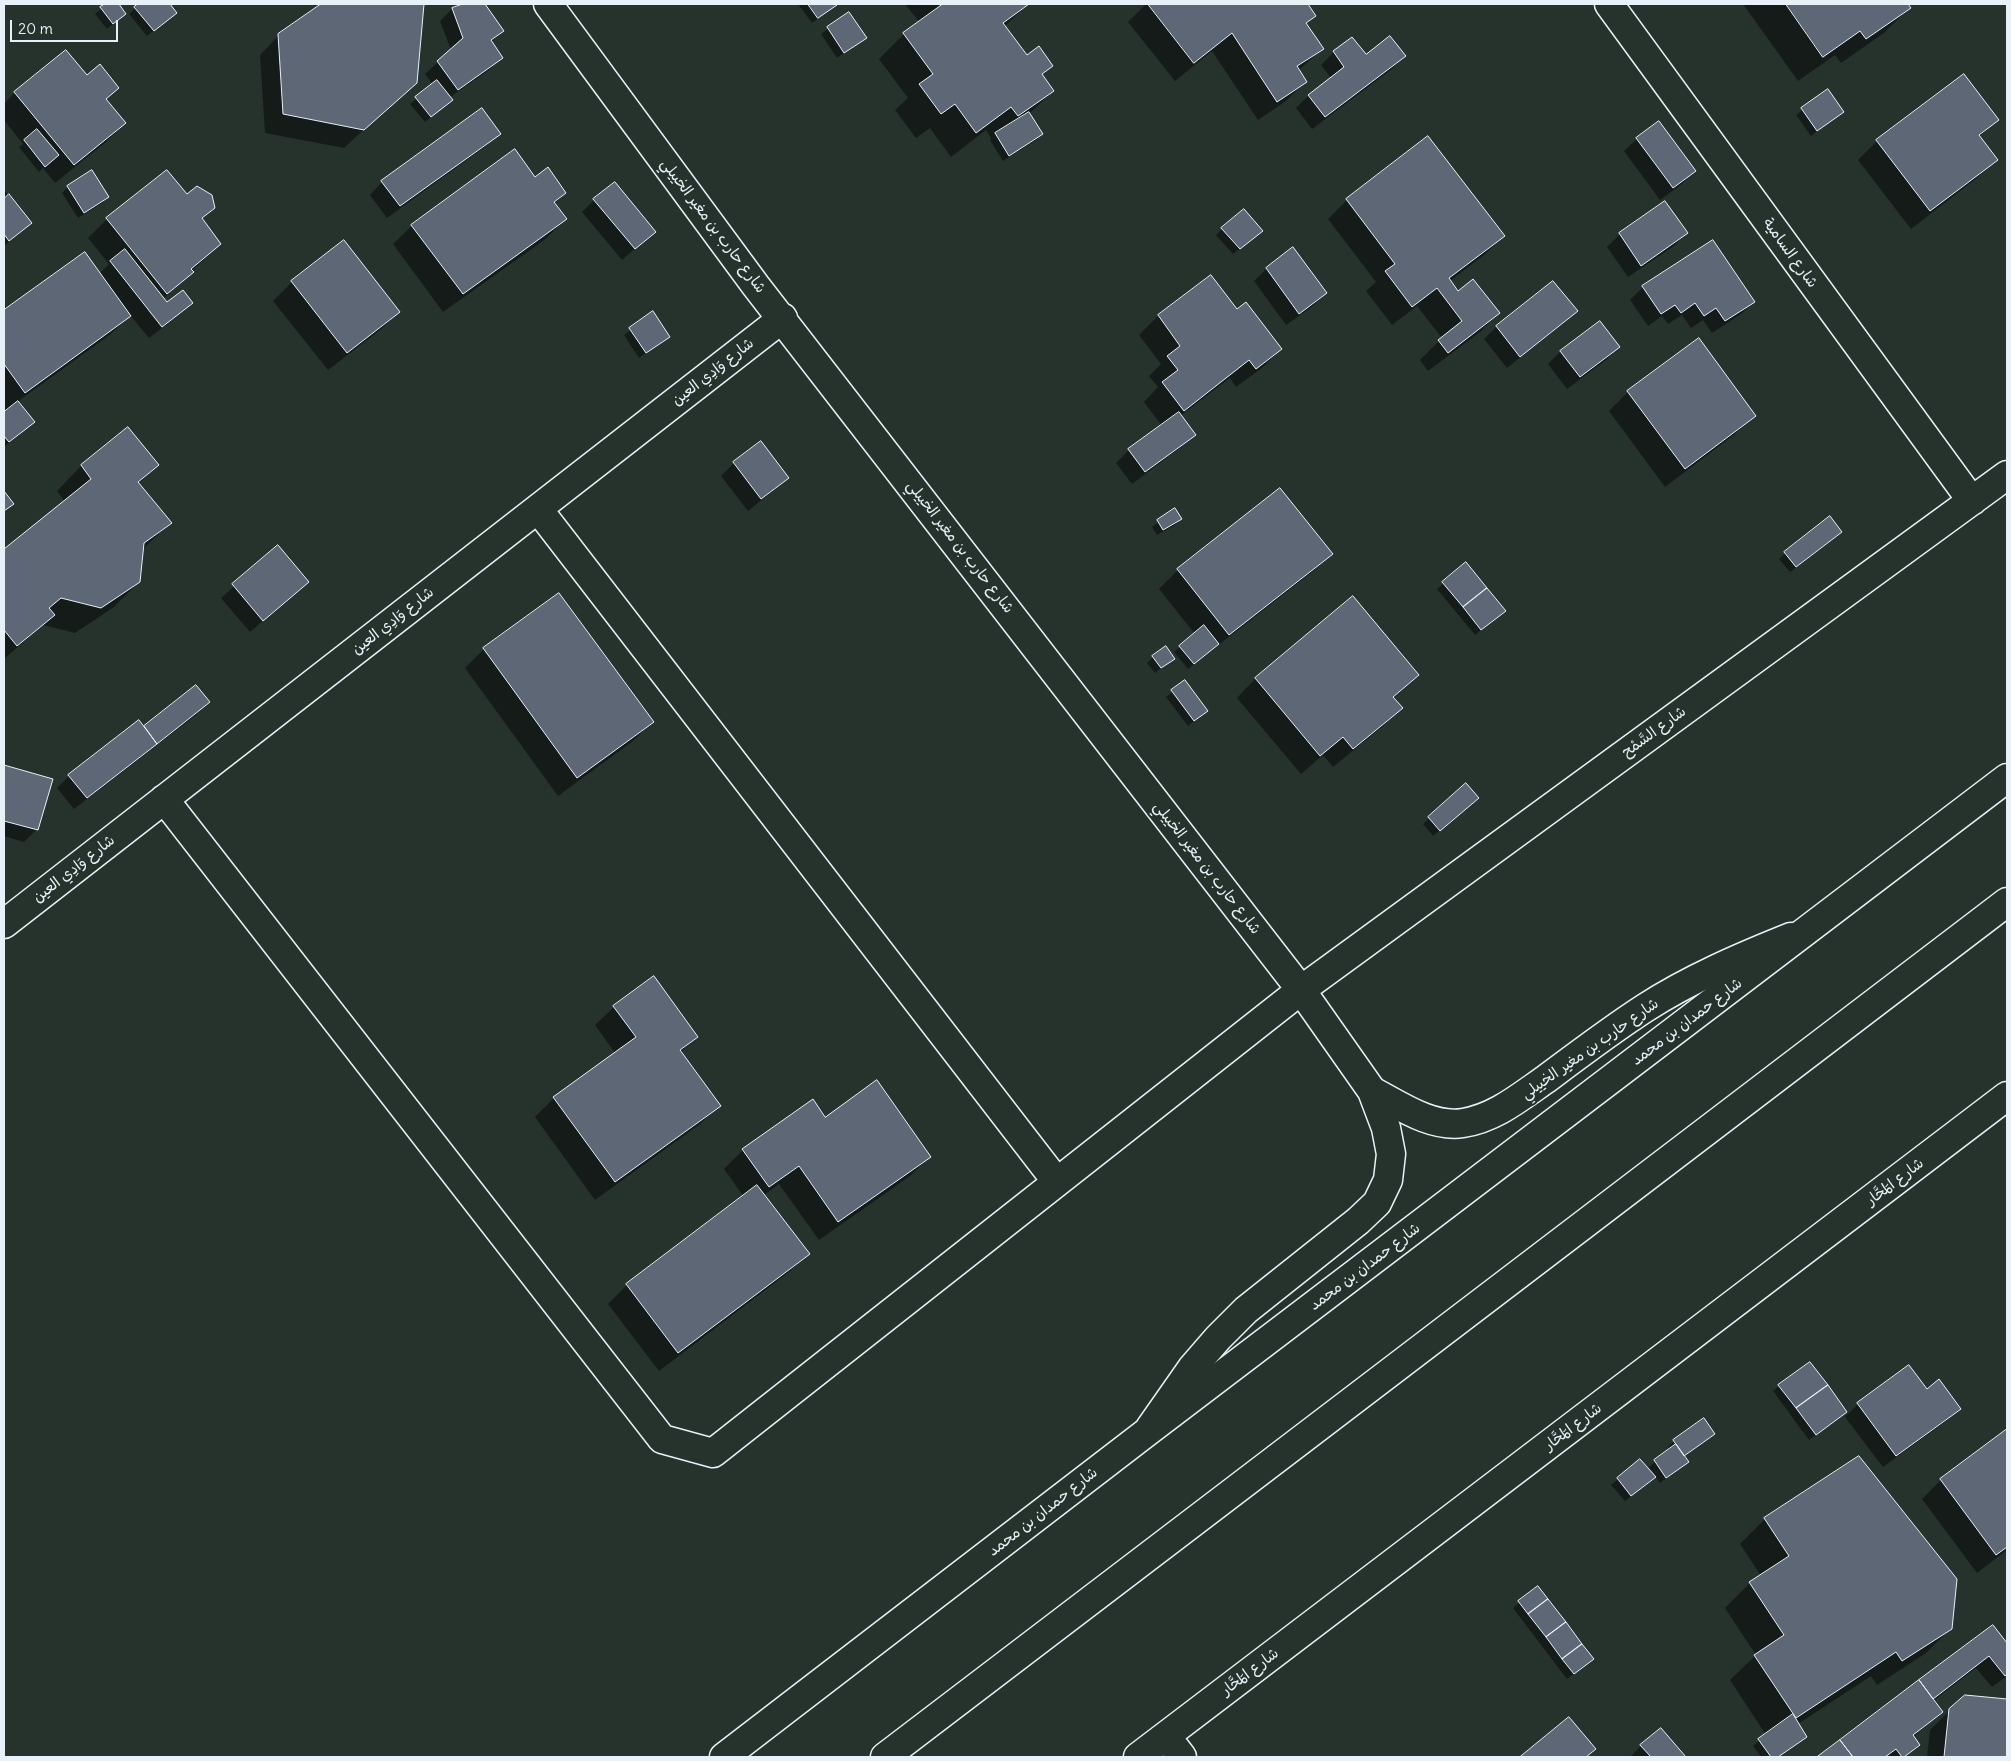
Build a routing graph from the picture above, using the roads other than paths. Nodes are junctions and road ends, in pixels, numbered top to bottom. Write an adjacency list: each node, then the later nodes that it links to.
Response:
1 (548, 4): 3 (street, شارع حارب بن مغير الخييلي)
2 (1609, 4): 5 (street, شارع السامية)
3 (783, 318): 6 (street, شارع وَادِي العين); 12 (street, شارع حارب بن مغير الخييلي)
4 (2007, 475): 5 (street, شارع السَّمْح)
5 (1972, 501): 12 (street, شارع السَّمْح)
6 (538, 509): 8 (street, شارع وَادِي العين); 15 (street)
7 (2007, 778): 11 (street, شارع حمدان بن محمد)
8 (164, 800): 10 (street, شارع وَادِي العين); 15 (street, شارع السَّمْح)
9 (2007, 902): 19 (street)
10 (4, 924)
11 (1806, 931): 13 (street, شارع حارب بن مغير الخييلي); 16 (street, شارع حمدان بن محمد)
12 (1301, 990): 13 (street, شارع حارب بن مغير الخييلي); 15 (street, شارع السَّمْح)
13 (1372, 1091): 16 (street, شارع حارب بن مغير الخييلي)
14 (2007, 1096): 17 (street, شارع المَحَّار)
15 (1057, 1182)
16 (1147, 1432): 18 (street, شارع حمدان بن محمد)
17 (1174, 1747): 20 (street, شارع المَحَّار)
18 (724, 1757)
19 (885, 1757)
20 (1138, 1757)

